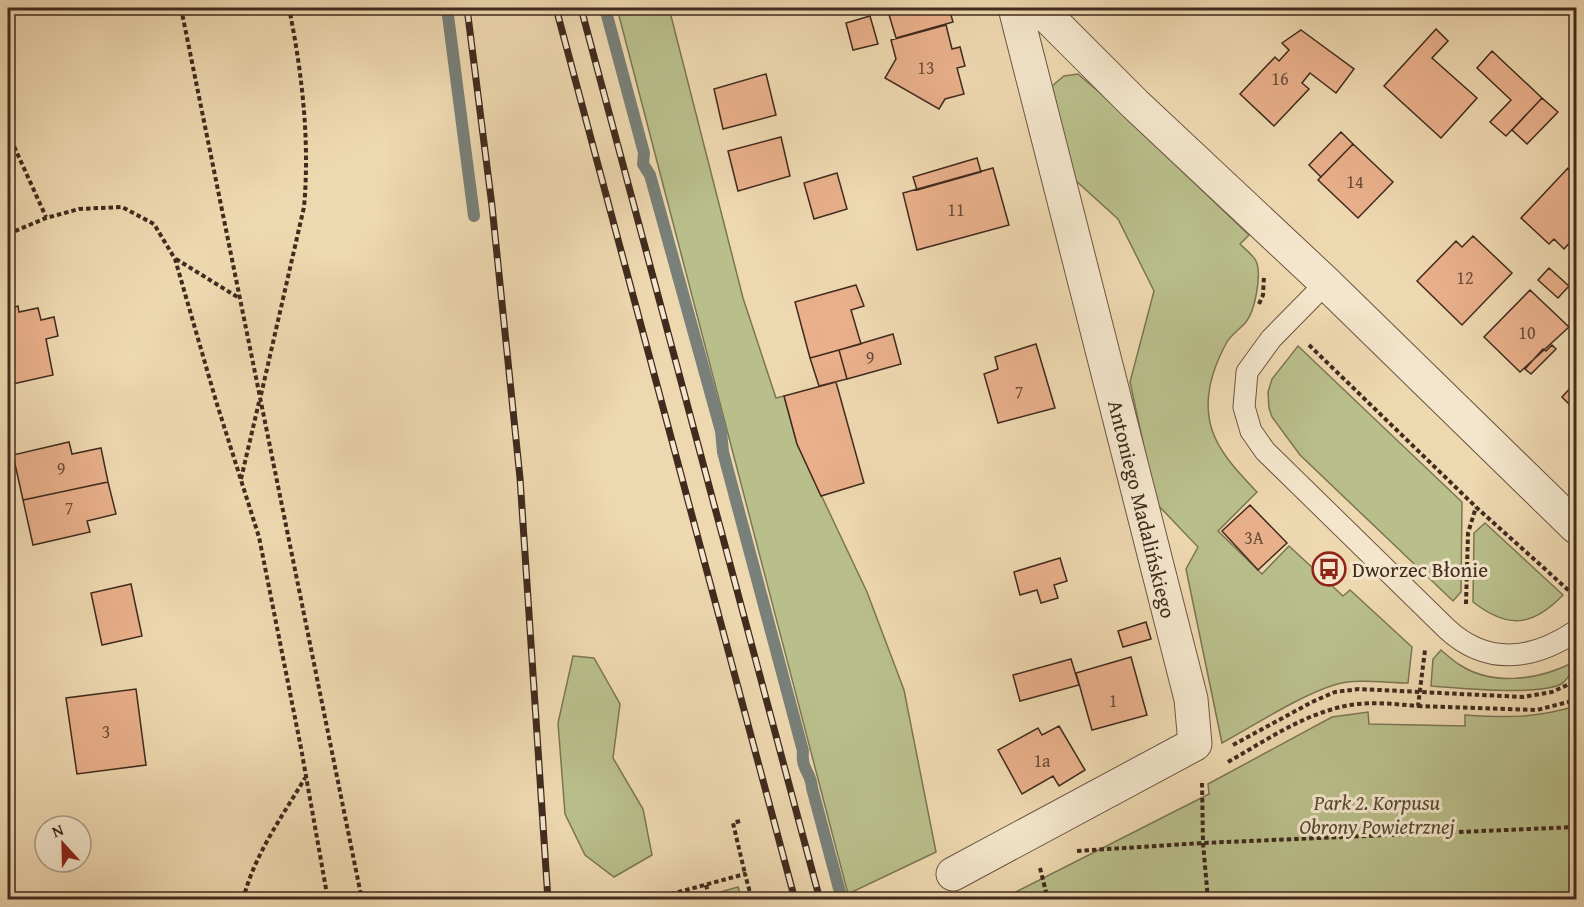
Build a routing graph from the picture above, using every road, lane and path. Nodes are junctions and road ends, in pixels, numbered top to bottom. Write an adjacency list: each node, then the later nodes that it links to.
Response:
1 (181, 8): 10 (path)
2 (289, 8): 13 (path)
3 (1015, 8): 26 (street, Antoniego Madalińskiego)
4 (1040, 8): 9 (street)
5 (8, 133): 6 (path)
6 (46, 218): 7 (path); 8 (path)
7 (8, 234)
8 (176, 259): 10 (path); 14 (path)
9 (1326, 283): 12 (lane); 16 (street)
10 (240, 298): 13 (path)
11 (1261, 299): 12 (path)
12 (1286, 323): 15 (path); 21 (lane)
13 (260, 398): 14 (path); 41 (path)
14 (241, 480): 28 (path)
15 (1476, 507): 17 (path); 20 (path)
16 (1576, 527)
17 (1570, 592): 18 (path); 19 (path)
18 (1576, 597)
19 (1568, 599)
20 (1466, 605)
21 (1576, 631)
22 (1576, 681): 23 (path)
23 (1418, 693): 25 (path); 26 (path)
24 (1576, 700): 25 (path)
25 (1418, 706): 27 (path)
26 (1198, 754): 31 (path); 37 (street)
27 (1221, 766)
28 (306, 777): 39 (path); 40 (path)
29 (740, 821): 36 (path)
30 (1576, 827): 31 (path)
31 (1203, 843): 32 (path); 46 (path)
32 (1071, 851)
33 (1050, 862): 34 (path)
34 (1039, 867): 35 (path); 45 (path)
35 (1029, 873)
36 (745, 874): 38 (path); 44 (path)
37 (953, 874)
38 (706, 885): 42 (path); 43 (path)
39 (243, 900)
40 (328, 900)
41 (362, 900)
42 (649, 900)
43 (710, 900)
44 (752, 900)
45 (1048, 900)
46 (1208, 900)

